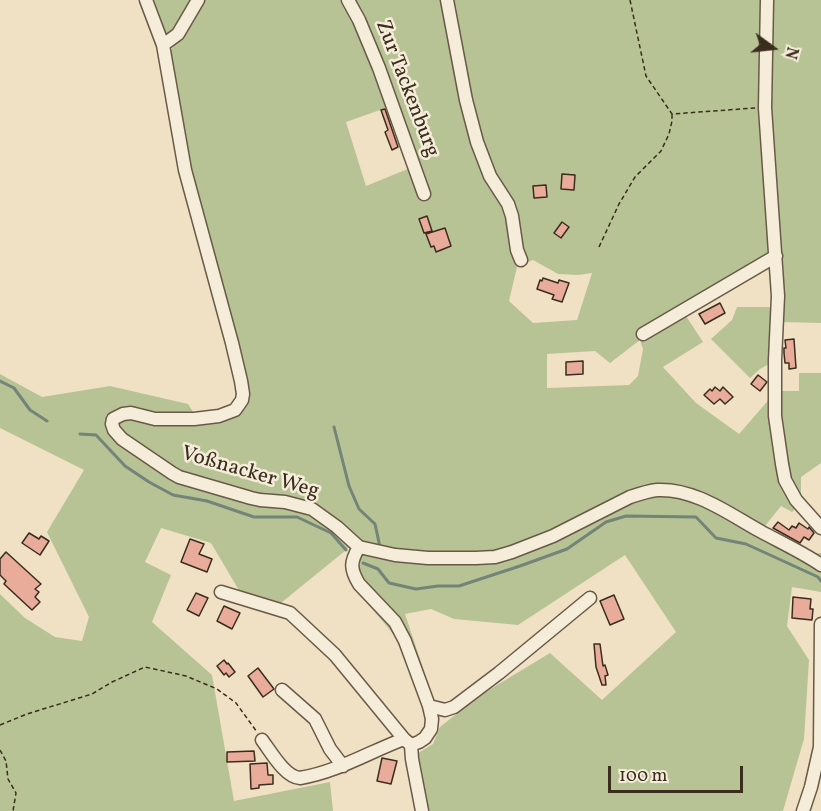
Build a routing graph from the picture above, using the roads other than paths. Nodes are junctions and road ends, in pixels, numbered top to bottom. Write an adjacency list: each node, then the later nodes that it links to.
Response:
1 (146, 0): 6 (street)
2 (198, 0): 6 (street)
3 (348, 0): 7 (street, Zur Tackenburg)
4 (447, 0): 9 (street)
5 (767, 0): 8 (street)
6 (163, 45): 12 (street, Voßnacker Weg)
7 (424, 194)
8 (776, 256): 10 (street); 11 (street)
9 (521, 260)
10 (643, 334)
11 (821, 528)
12 (359, 547): 13 (street, Voßnacker Weg); 18 (street)
13 (821, 565)
14 (221, 592): 20 (street)
15 (590, 598): 18 (street)
16 (821, 624): 23 (street)
17 (282, 690): 21 (street)
18 (429, 706): 20 (street)
19 (262, 740): 21 (street)
20 (407, 742): 21 (street); 22 (street)
21 (342, 766)
22 (422, 811)
23 (803, 811)

